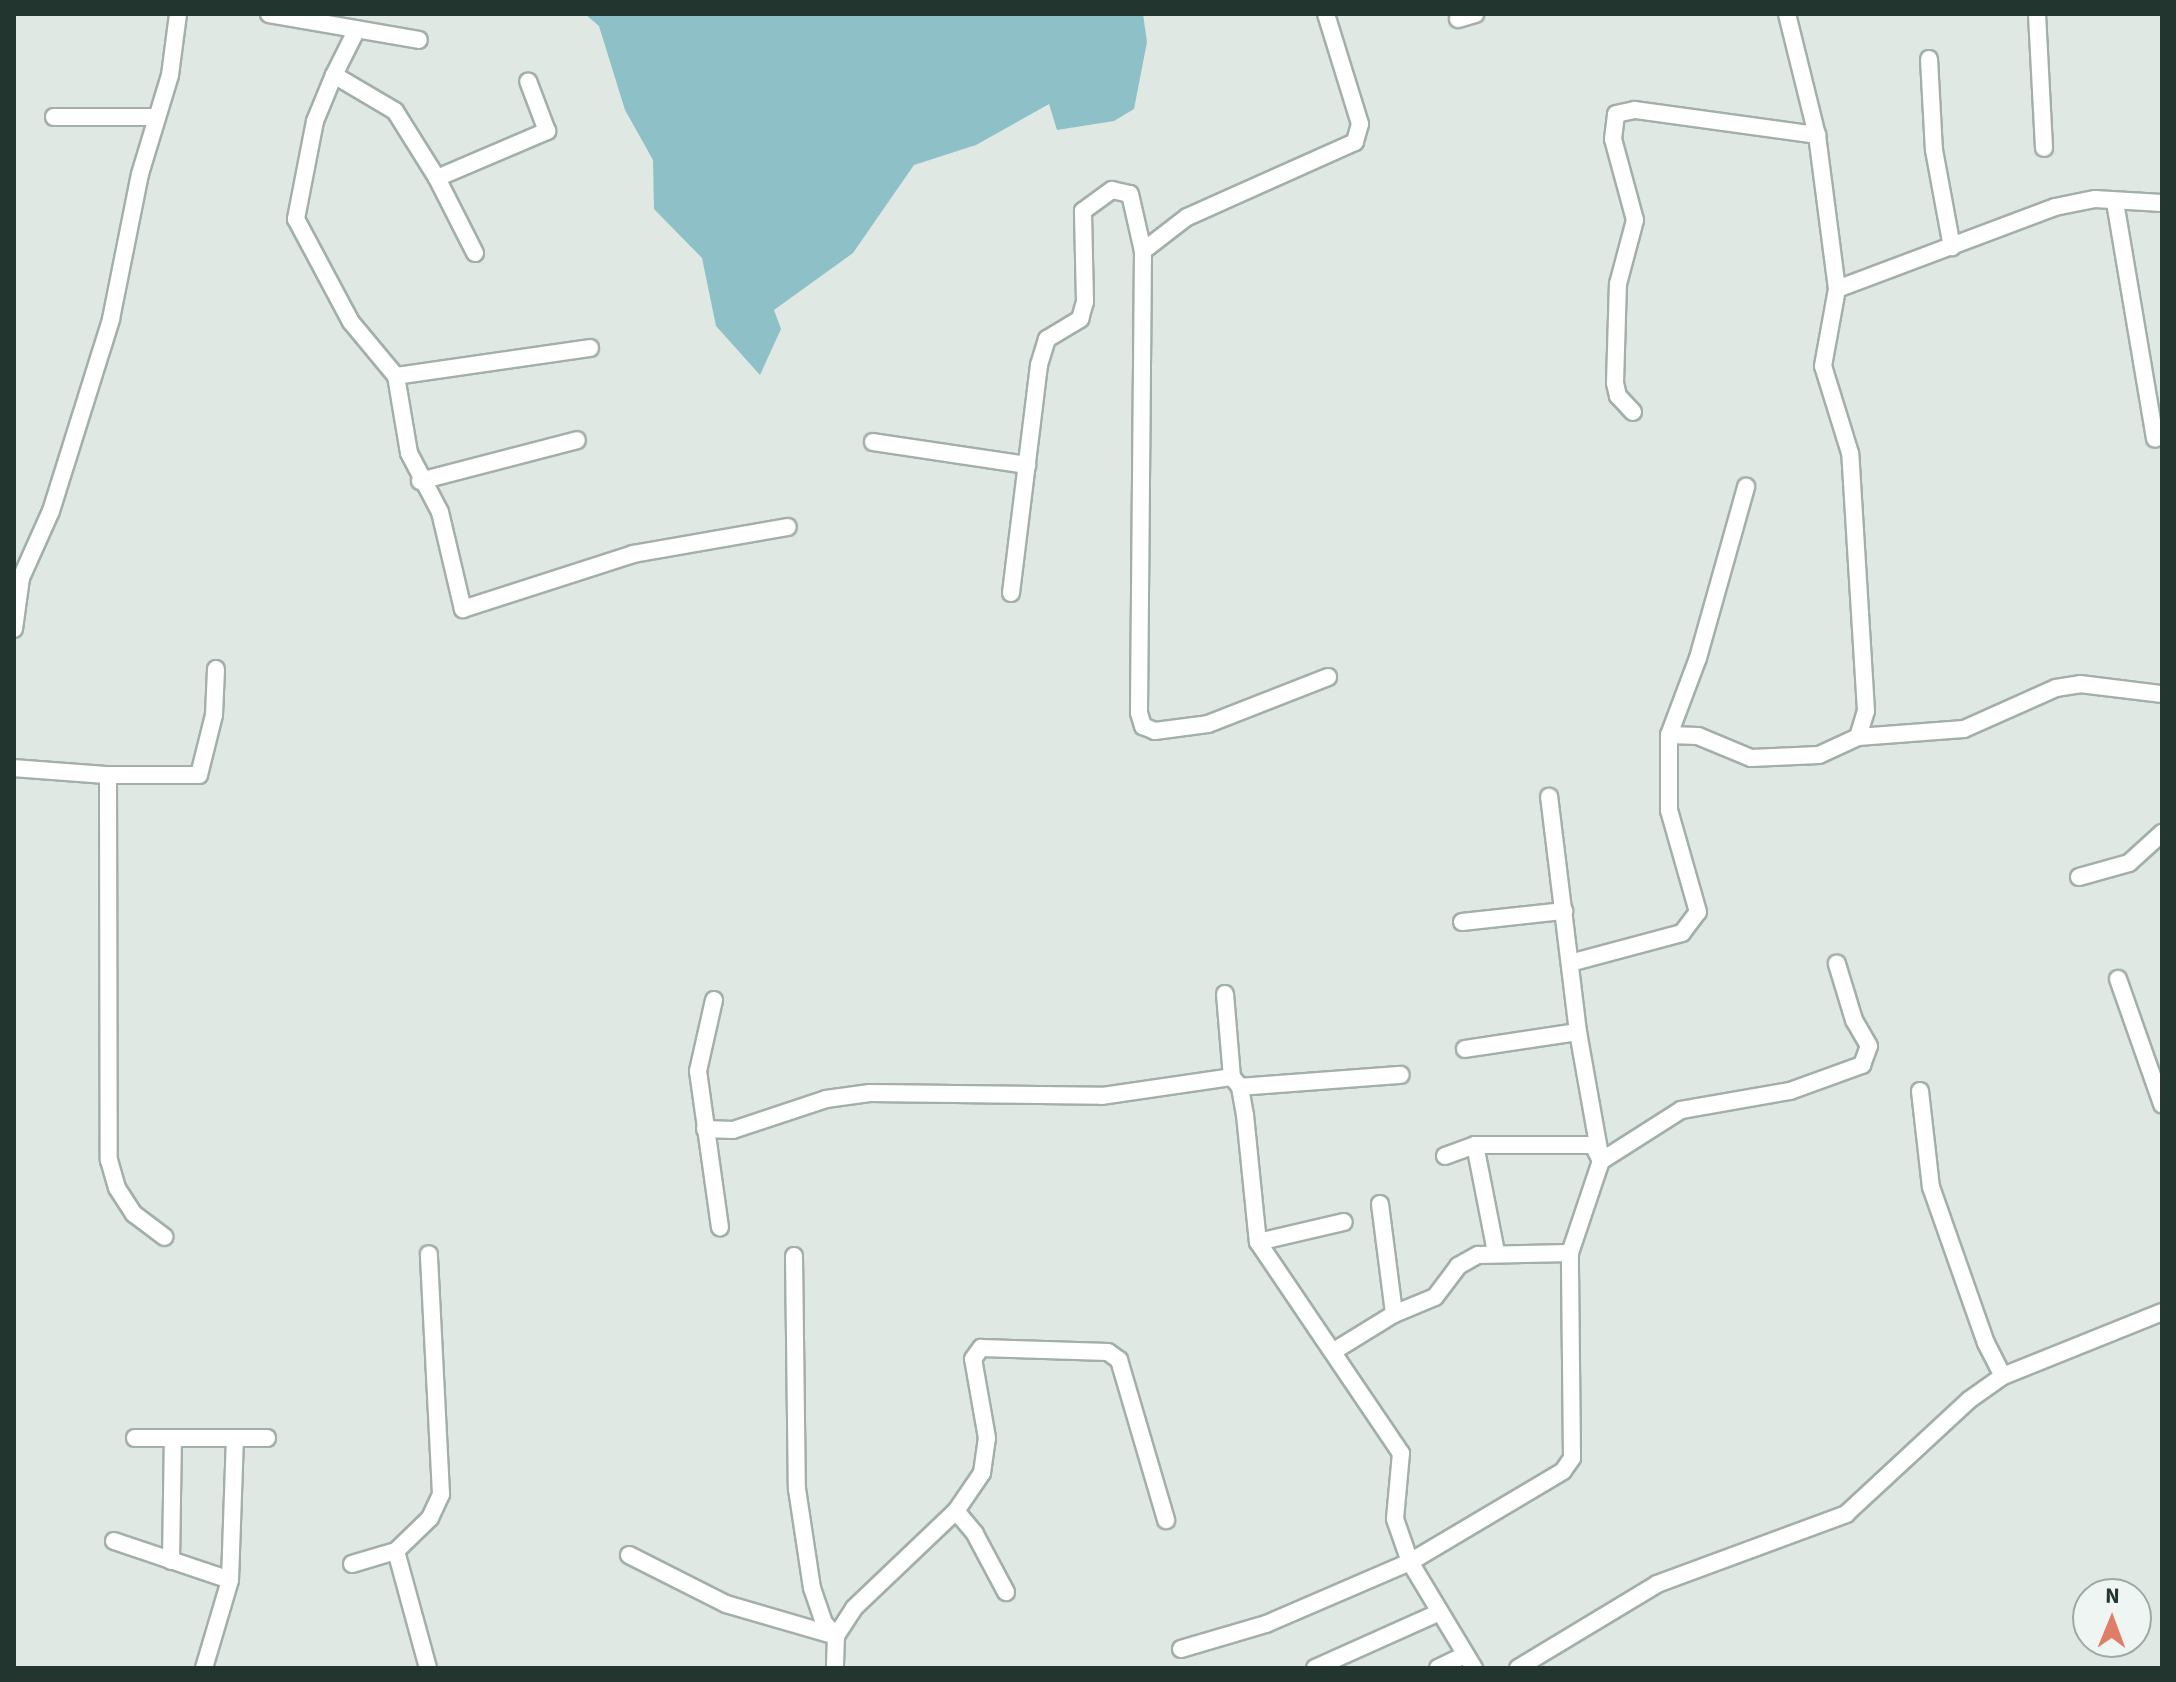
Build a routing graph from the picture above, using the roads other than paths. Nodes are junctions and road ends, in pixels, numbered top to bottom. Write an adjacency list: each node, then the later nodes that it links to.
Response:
1 (178, 14): 12 (street)
2 (269, 14): 6 (street)
3 (1326, 14): 19 (street)
4 (1787, 14): 13 (street)
5 (2037, 14): 14 (street)
6 (357, 29): 7 (street); 9 (street)
7 (419, 40)
8 (1929, 59): 18 (street)
9 (334, 75): 15 (street); 23 (street)
10 (528, 81): 15 (street)
11 (54, 117): 12 (street)
12 (157, 117): 33 (street)
13 (1817, 135): 21 (street); 24 (street)
14 (2044, 148)
15 (437, 178): 20 (street)
16 (2115, 202): 17 (street); 18 (street); 25 (street)
17 (2162, 203)
18 (1952, 247): 21 (street)
19 (1143, 251): 28 (street); 35 (street)
20 (475, 253)
21 (1837, 289): 38 (street)
22 (590, 348): 23 (street)
23 (396, 376): 29 (street)
24 (1633, 412)
25 (2155, 439)
26 (577, 440): 29 (street)
27 (873, 442): 28 (street)
28 (1027, 465): 32 (street)
29 (420, 481): 31 (street)
30 (1746, 487): 37 (street)
31 (788, 527)
32 (1011, 593)
33 (14, 629)
34 (216, 669): 40 (street)
35 (1328, 677)
36 (2162, 694): 38 (street)
37 (1669, 735): 38 (street); 46 (street)
38 (1858, 737)
39 (14, 768): 40 (street)
40 (108, 775): 64 (street)
41 (1549, 797): 44 (street)
42 (2162, 833): 43 (street)
43 (2079, 877)
44 (1564, 911): 45 (street); 46 (street)
45 (1462, 922)
46 (1570, 963): 51 (street)
47 (1837, 964): 60 (street)
48 (2118, 979): 56 (street)
49 (1225, 994): 54 (street)
50 (714, 1000): 57 (street)
51 (1578, 1032): 52 (street); 60 (street)
52 (1465, 1049)
53 (1401, 1075): 54 (street)
54 (1236, 1082): 57 (street); 65 (street)
55 (1920, 1091): 73 (street)
56 (2162, 1104)
57 (705, 1129): 63 (street)
58 (1475, 1145): 59 (street); 60 (street); 66 (street)
59 (1445, 1156)
60 (1601, 1161): 67 (street)
61 (1380, 1204): 71 (street)
62 (1344, 1222): 65 (street)
63 (720, 1227)
64 (164, 1237)
65 (1258, 1242): 72 (street)
66 (1496, 1252): 67 (street); 71 (street)
67 (1570, 1253): 84 (street)
68 (429, 1254): 81 (street)
69 (794, 1256): 89 (street)
70 (2162, 1312): 73 (street)
71 (1394, 1314): 72 (street)
72 (1334, 1351): 84 (street)
73 (2003, 1376): 97 (street)
74 (135, 1438): 76 (street)
75 (267, 1438): 77 (street)
76 (173, 1439): 77 (street); 83 (street)
77 (235, 1439): 86 (street)
78 (956, 1511): 79 (street); 87 (street); 89 (street)
79 (1166, 1520)
80 (114, 1541): 83 (street)
81 (396, 1551): 85 (street); 93 (street)
82 (629, 1555): 89 (street)
83 (171, 1561): 86 (street)
84 (1410, 1562): 88 (street); 90 (street)
85 (352, 1564)
86 (230, 1580): 92 (street)
87 (1006, 1592)
88 (1440, 1612): 91 (street); 95 (street)
89 (836, 1636): 94 (street)
90 (1181, 1649)
91 (1470, 1662): 96 (street)
92 (204, 1668)
93 (428, 1668)
94 (835, 1668)
95 (1315, 1668)
96 (1438, 1668)
97 (1518, 1668)

